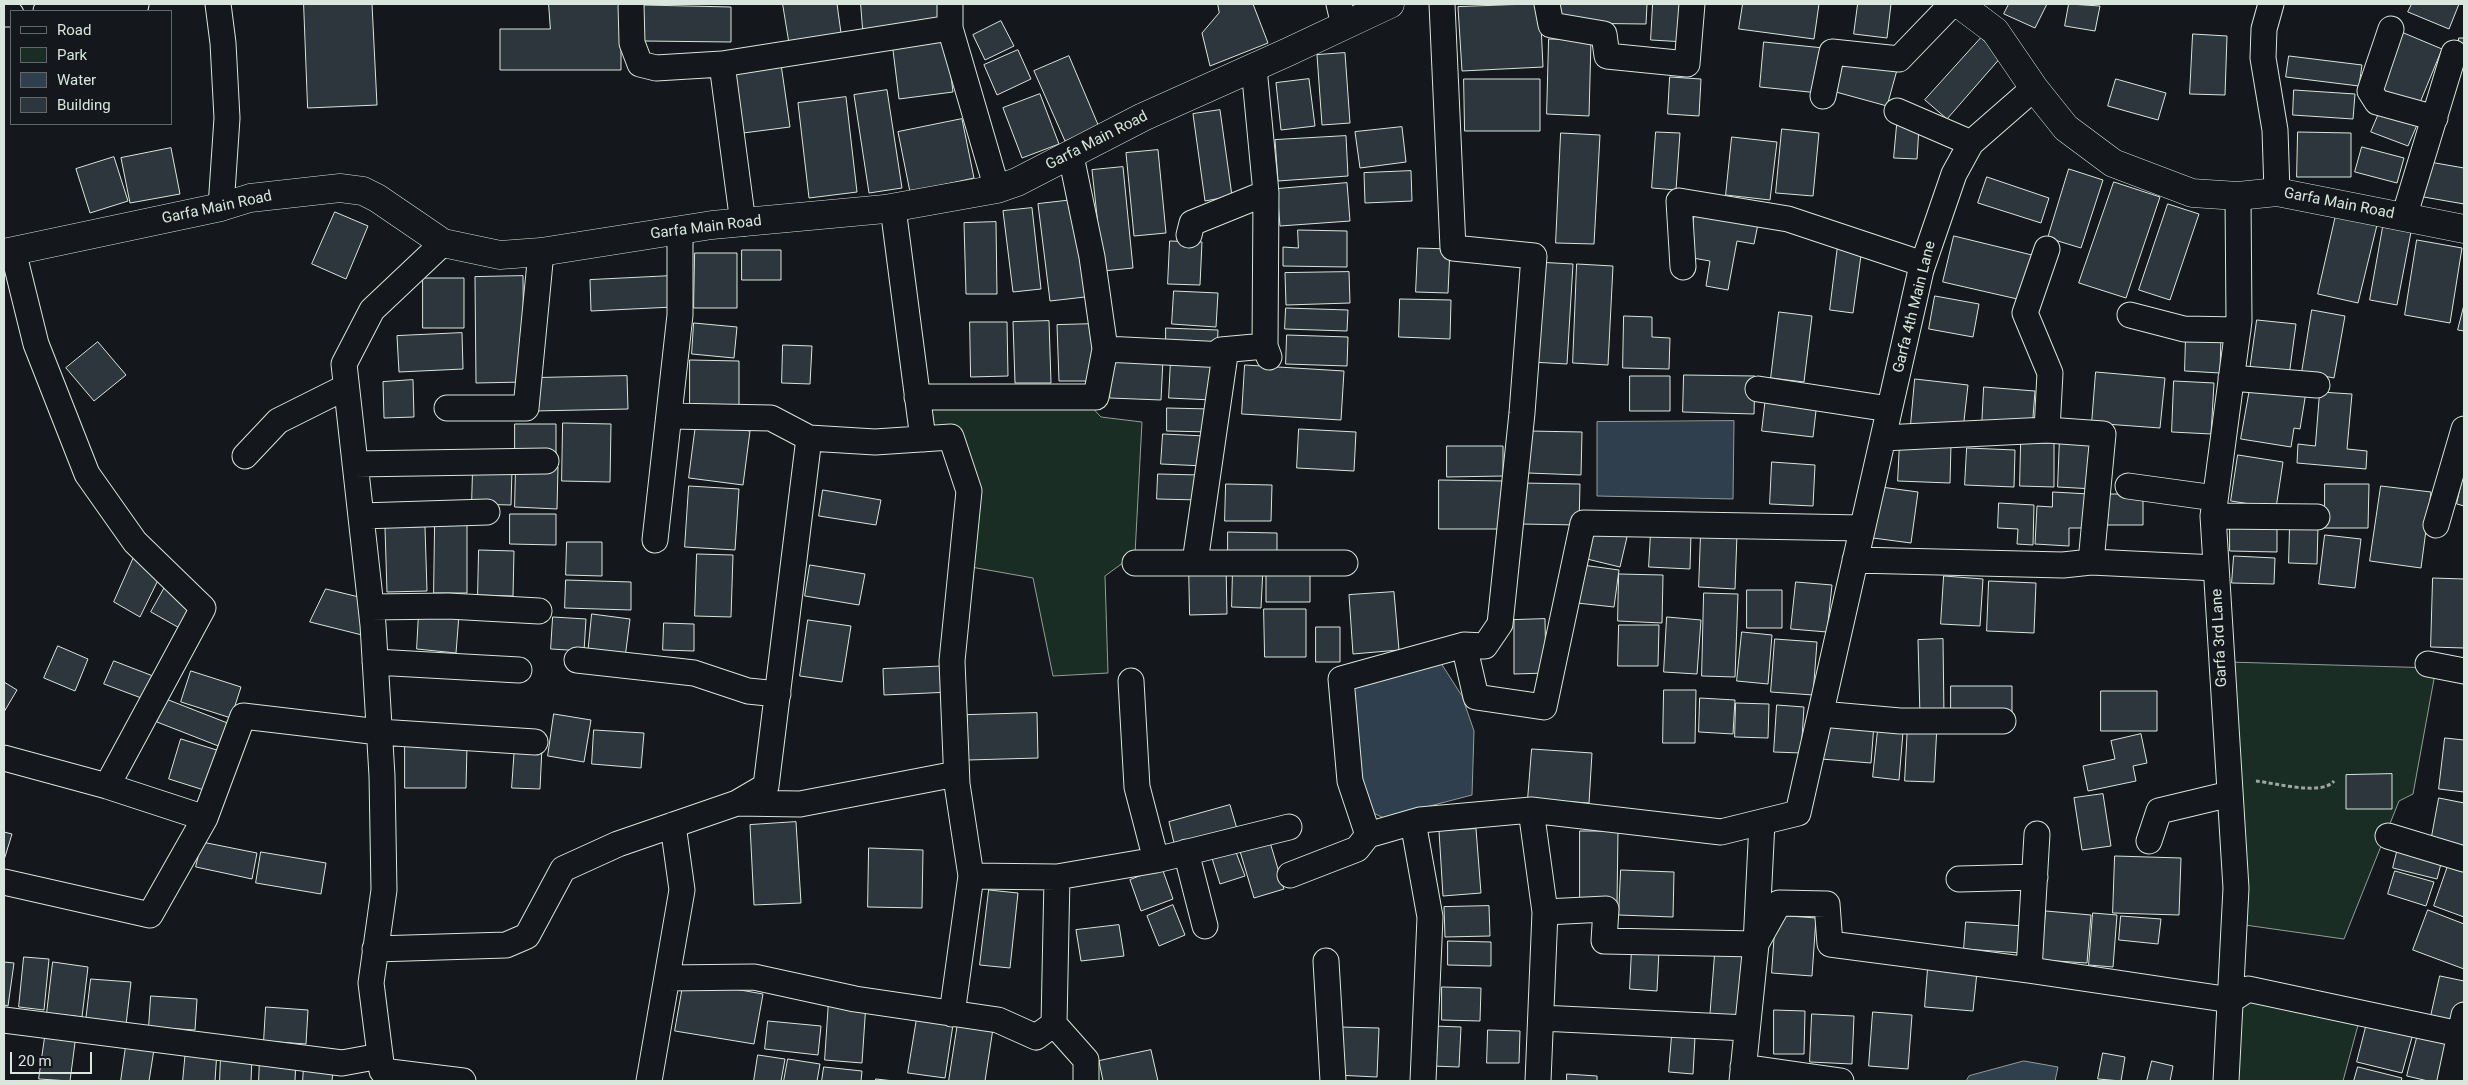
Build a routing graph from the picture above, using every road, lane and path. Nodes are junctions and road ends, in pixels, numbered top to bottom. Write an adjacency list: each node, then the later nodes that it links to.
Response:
1 (218, 4): 28 (street)
2 (631, 4): 16 (street)
3 (1390, 4): 12 (main road, Garfa Main Road)
4 (1442, 4): 77 (street)
5 (1547, 4): 6 (street)
6 (1692, 4)
7 (1952, 4): 19 (street)
8 (1959, 4): 18 (main road, Garfa Main Road)
9 (2271, 4): 25 (street)
10 (136, 5): 11 (street)
11 (61, 10)
12 (1342, 15): 17 (main road, Garfa Main Road)
13 (950, 16): 16 (street); 24 (street)
14 (2391, 29): 21 (street)
15 (2454, 53): 21 (street)
16 (722, 64): 31 (street)
17 (1254, 68): 23 (main road, Garfa Main Road); 26 (street)
18 (2034, 88): 22 (street, Garfa 4th Main Lane); 27 (main road, Garfa Main Road)
19 (1823, 96)
20 (1897, 111): 22 (street)
21 (2435, 118): 30 (street)
22 (1971, 143): 39 (street, Garfa 4th Main Lane)
23 (1071, 156): 24 (main road, Garfa Main Road); 43 (street)
24 (997, 189): 29 (main road, Garfa Main Road)
25 (2277, 192): 27 (main road, Garfa Main Road); 30 (main road, Garfa Main Road)
26 (1266, 193): 34 (street); 44 (street)
27 (2238, 196): 42 (street, Garfa 3rd Lane)
28 (221, 206): 35 (main road, Garfa Main Road); 37 (main road, Garfa Main Road)
29 (893, 208): 31 (main road, Garfa Main Road); 49 (street)
30 (2404, 217): 32 (main road, Garfa Main Road)
31 (743, 223): 33 (main road, Garfa Main Road)
32 (2464, 229)
33 (680, 230): 38 (main road, Garfa Main Road); 52 (street)
34 (1190, 235)
35 (443, 243): 38 (main road, Garfa Main Road); 47 (street)
36 (2047, 249): 54 (street)
37 (8, 252): 93 (street)
38 (541, 252): 50 (street)
39 (1923, 264): 40 (street); 51 (street, Garfa 4th Main Lane)
40 (1684, 267)
41 (2130, 315): 42 (street)
42 (2238, 330): 45 (street, Garfa 3rd Lane)
43 (1105, 349): 44 (street); 49 (street)
44 (1224, 355): 70 (street)
45 (2231, 378): 46 (street); 62 (street, Garfa 3rd Lane)
46 (2317, 385)
47 (346, 387): 58 (street); 60 (street)
48 (1758, 389): 51 (street)
49 (917, 397): 57 (street)
50 (447, 408)
51 (1890, 409): 56 (street, Garfa 4th Main Lane)
52 (670, 416): 55 (street); 68 (street)
53 (2464, 429): 66 (street)
54 (2046, 430): 56 (street); 71 (street)
55 (809, 438): 57 (street); 84 (street)
56 (1883, 438): 67 (street, Garfa 4th Main Lane)
57 (923, 439): 90 (street)
58 (244, 456)
59 (546, 461): 60 (street)
60 (355, 464): 64 (street)
61 (2128, 486): 62 (street)
62 (2214, 507): 65 (street); 74 (street, Garfa 3rd Lane)
63 (487, 512): 64 (street)
64 (361, 516): 75 (street)
65 (2317, 517)
66 (2436, 525)
67 (1862, 528): 69 (street, Garfa 4th Main Lane); 77 (street)
68 (655, 540)
69 (1855, 560): 71 (street); 85 (street, Garfa 4th Main Lane)
70 (1195, 562): 72 (street); 73 (street)
71 (2091, 562): 74 (street)
72 (1135, 563)
73 (1345, 563)
74 (2216, 568): 92 (street, Garfa 3rd Lane)
75 (371, 607): 76 (street); 79 (street)
76 (538, 611)
77 (1464, 645): 102 (street)
78 (577, 660): 84 (street)
79 (375, 662): 81 (street); 87 (street)
80 (2428, 664): 82 (street)
81 (519, 670)
82 (2464, 671)
83 (1131, 681): 107 (street)
84 (778, 694): 94 (street)
85 (1821, 714): 86 (street); 98 (street, Garfa 4th Main Lane)
86 (2004, 721)
87 (379, 732): 88 (street); 96 (street); 117 (street)
88 (535, 742)
89 (4, 758): 93 (street)
90 (956, 774): 94 (street); 109 (street)
91 (2334, 781): 92 (path)
92 (2229, 785): 104 (street); 121 (street, Garfa 3rd Lane)
93 (107, 786): 96 (street)
94 (737, 803): 99 (street)
95 (1531, 810): 97 (street); 98 (street); 114 (street)
96 (205, 818): 113 (street)
97 (1413, 822): 102 (street); 135 (street)
98 (1762, 822): 116 (street)
99 (673, 825): 117 (street); 120 (street)
100 (1289, 827): 105 (street)
101 (2036, 834): 111 (street)
102 (1368, 835): 108 (street)
103 (2388, 836): 106 (street)
104 (2149, 842)
105 (1186, 852): 107 (street); 115 (street)
106 (2464, 859)
107 (1156, 860): 110 (street)
108 (1290, 875)
109 (971, 876): 110 (street); 122 (street)
110 (1057, 877): 125 (street)
111 (2034, 877): 112 (street); 119 (street)
112 (1959, 879)
113 (4, 882)
114 (1545, 912): 116 (street); 123 (street)
115 (1205, 926)
116 (1756, 944): 119 (street); 126 (street)
117 (375, 949): 128 (street)
118 (1326, 961): 134 (street)
119 (2029, 970): 121 (street)
120 (667, 978): 122 (street); 132 (street)
121 (2231, 1000): 127 (street); 138 (street, Garfa 3rd Lane)
122 (952, 1014): 125 (street)
123 (1541, 1018): 126 (street); 136 (street)
124 (4, 1020): 128 (street)
125 (1054, 1024): 133 (street)
126 (1747, 1028): 129 (street)
127 (2463, 1028): 139 (street)
128 (380, 1063): 131 (street)
129 (1743, 1074): 130 (street)
130 (1810, 1079): 137 (street)
131 (463, 1081)
132 (649, 1081)
133 (1086, 1081)
134 (1333, 1081)
135 (1423, 1081)
136 (1538, 1081)
137 (1841, 1081)
138 (2226, 1081)
139 (2450, 1081)

